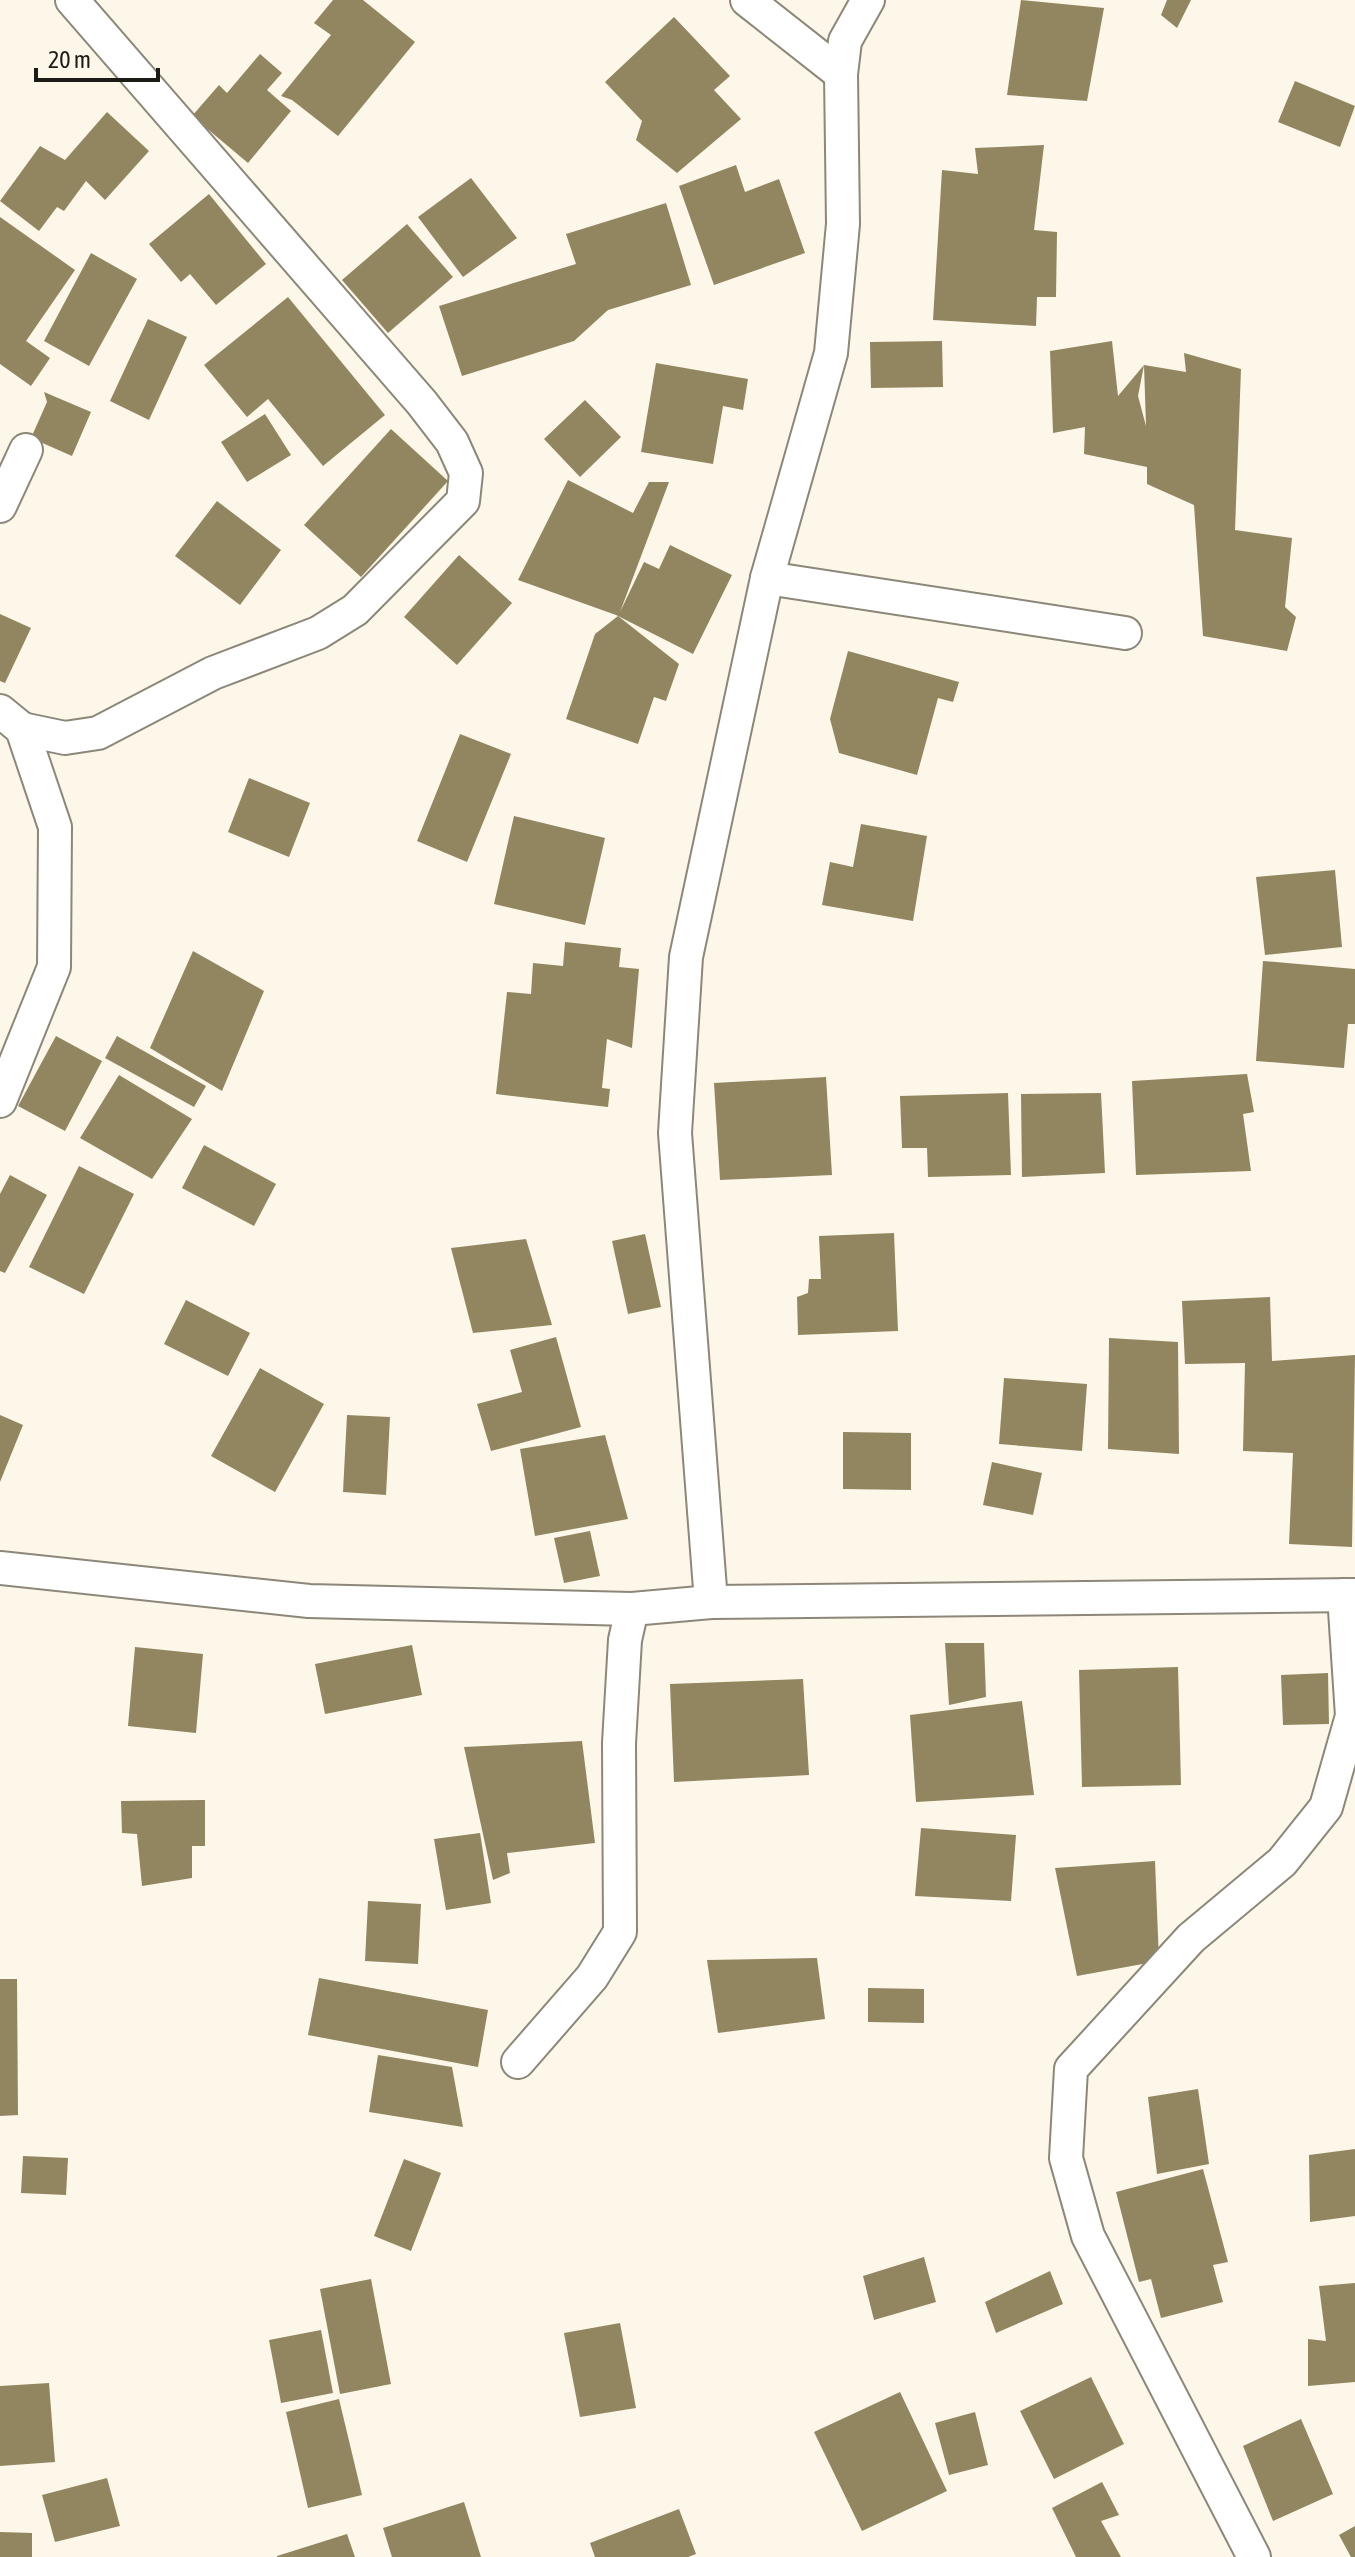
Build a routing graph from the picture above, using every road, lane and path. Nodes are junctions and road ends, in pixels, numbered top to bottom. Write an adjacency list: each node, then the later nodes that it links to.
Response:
1 (72, 0): 9 (street)
2 (747, 0): 4 (street)
3 (868, 0): 4 (street)
4 (841, 74): 7 (street)
5 (26, 450): 6 (street)
6 (0, 506)
7 (767, 578): 8 (street); 13 (street)
8 (1125, 633)
9 (11, 720): 10 (street)
10 (0, 1101)
11 (0, 1568): 14 (street)
12 (1349, 1595): 13 (street); 16 (street)
13 (711, 1602): 14 (street)
14 (632, 1609): 15 (street)
15 (518, 2062)
16 (1254, 2557)

